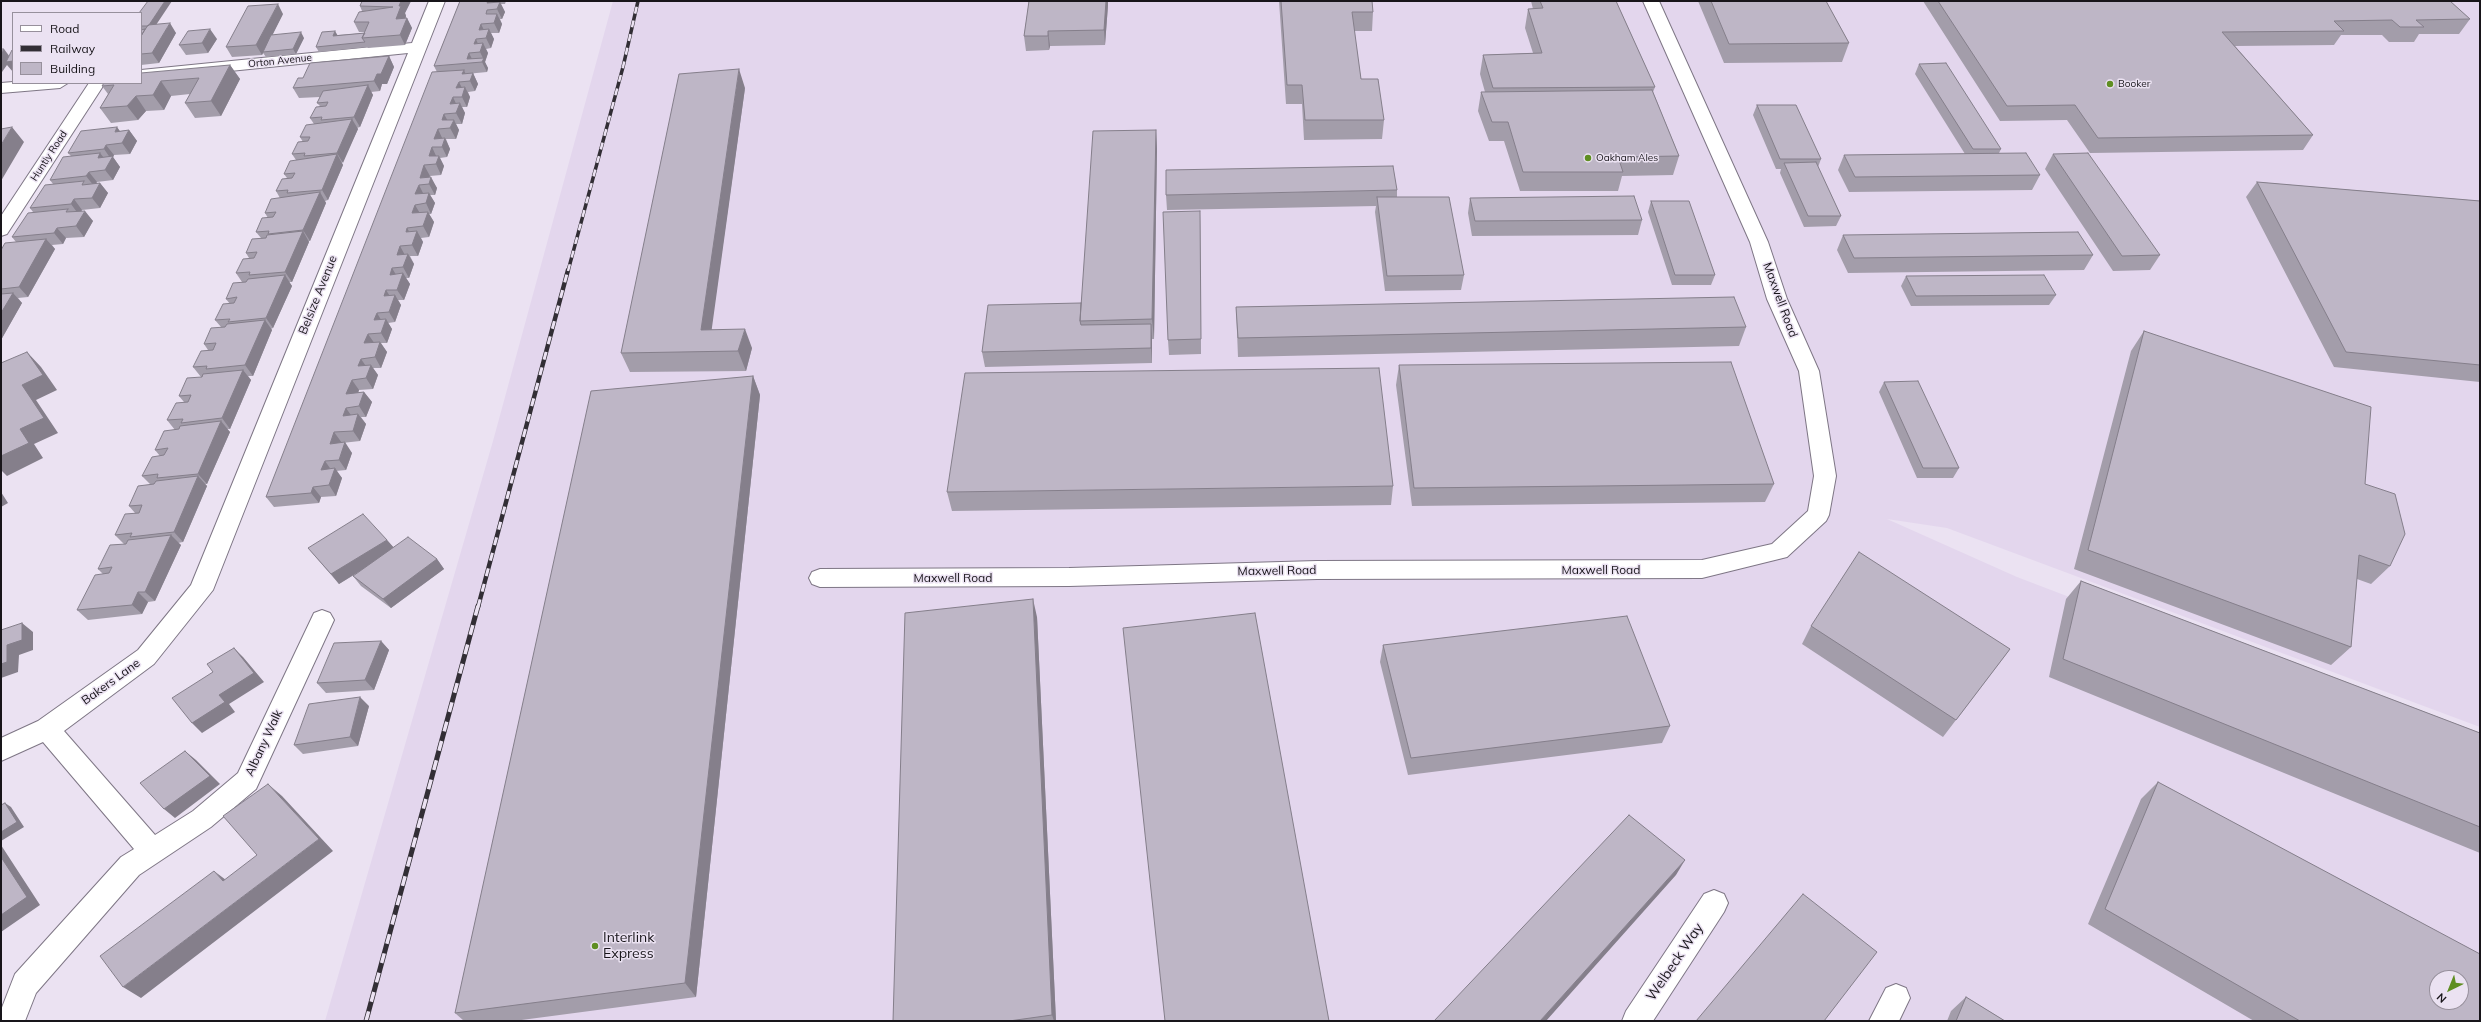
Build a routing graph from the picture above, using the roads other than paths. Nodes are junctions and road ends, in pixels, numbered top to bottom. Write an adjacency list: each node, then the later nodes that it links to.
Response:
1 (437, 1): 3 (street, Belsize Avenue)
2 (1650, 1): 9 (street, Maxwell Road)
3 (418, 47): 4 (street, Orton Avenue); 10 (street, Belsize Avenue)
4 (142, 75)
5 (48, 84): 7 (street)
6 (96, 84): 8 (street, Huntly Road)
7 (1, 88)
8 (1, 230)
9 (820, 578)
10 (201, 590): 12 (street, Bakers Lane)
11 (322, 620): 14 (street, Albany Walk)
12 (47, 729): 13 (street, Bakers Lane); 14 (street)
13 (1, 750)
14 (152, 850): 16 (street, Albany Walk)
15 (1714, 903): 17 (street, Welbeck Way)
16 (11, 1021)
17 (1636, 1021)

